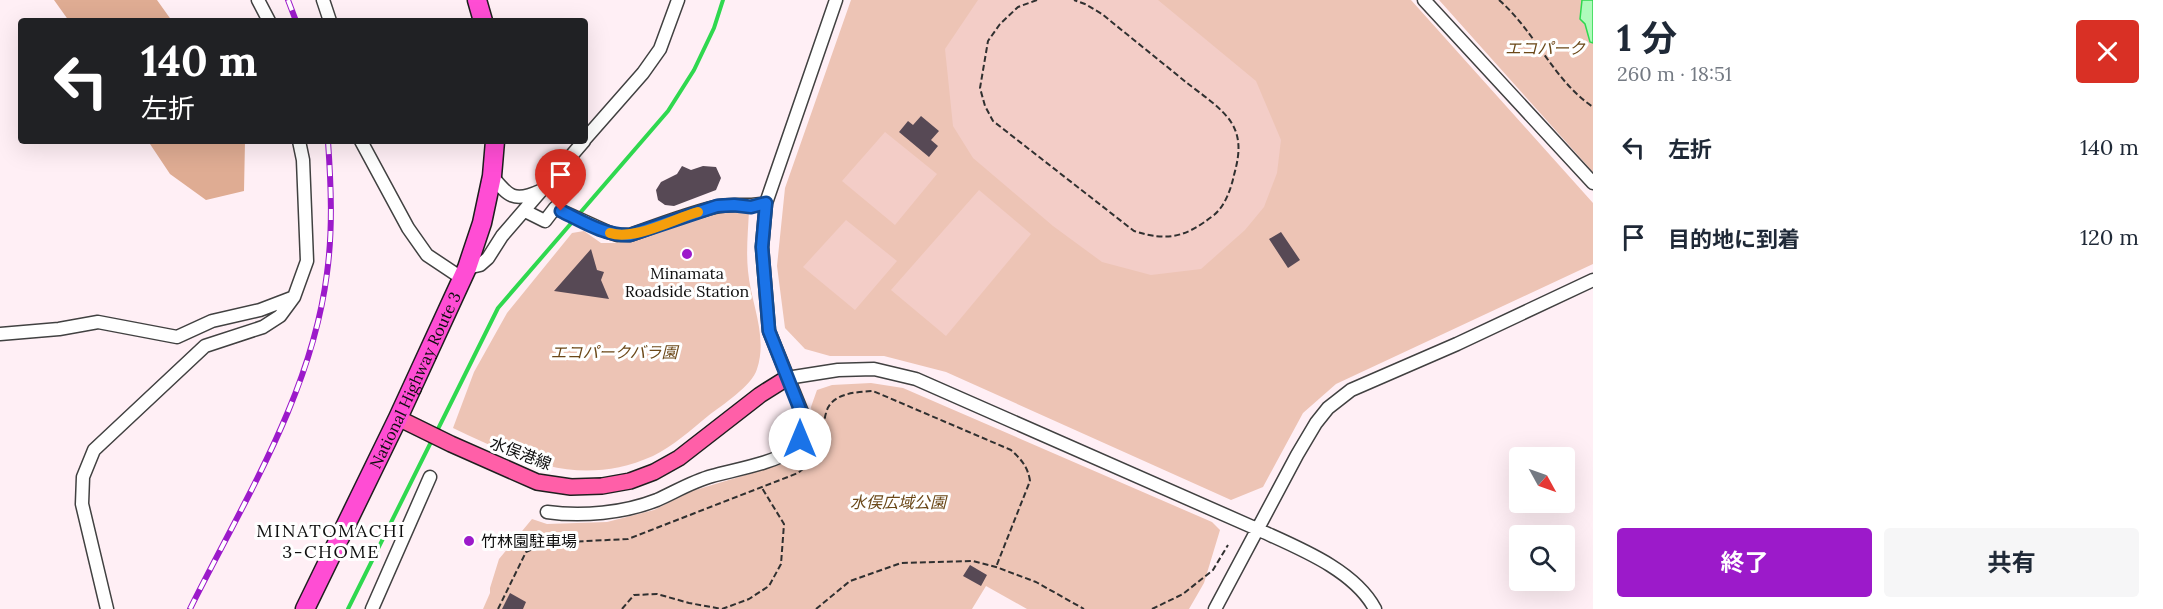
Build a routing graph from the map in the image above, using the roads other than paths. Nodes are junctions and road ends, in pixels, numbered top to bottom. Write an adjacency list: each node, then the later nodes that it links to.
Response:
1 (258, 0): 7 (street)
2 (324, 0): 8 (street)
3 (477, 0): 9 (highway)
4 (678, 0): 10 (street)
5 (837, 0): 18 (street)
6 (1424, 0): 16 (street)
7 (267, 18)
8 (329, 18)
9 (482, 18)
10 (588, 135)
11 (299, 144): 22 (street)
12 (363, 144): 20 (street)
13 (495, 144): 15 (highway, National Highway Route 3)
14 (581, 144): 17 (street)
15 (492, 176): 17 (street); 20 (highway, National Highway Route 3)
16 (1593, 183)
17 (541, 190): 19 (street)
18 (766, 203): 19 (street); 24 (street)
19 (525, 211): 20 (street)
20 (465, 274): 25 (highway, National Highway Route 3)
21 (1593, 279): 28 (street)
22 (294, 297): 23 (street); 30 (street)
23 (0, 334)
24 (787, 378): 25 (main road, 水俣港線); 27 (street); 28 (street)
25 (406, 422): 31 (highway, National Highway Route 3)
26 (430, 477): 32 (street)
27 (547, 512)
28 (1257, 529): 29 (street); 33 (street)
29 (1375, 608)
30 (107, 609)
31 (305, 609)
32 (372, 609)
33 (1215, 609)

